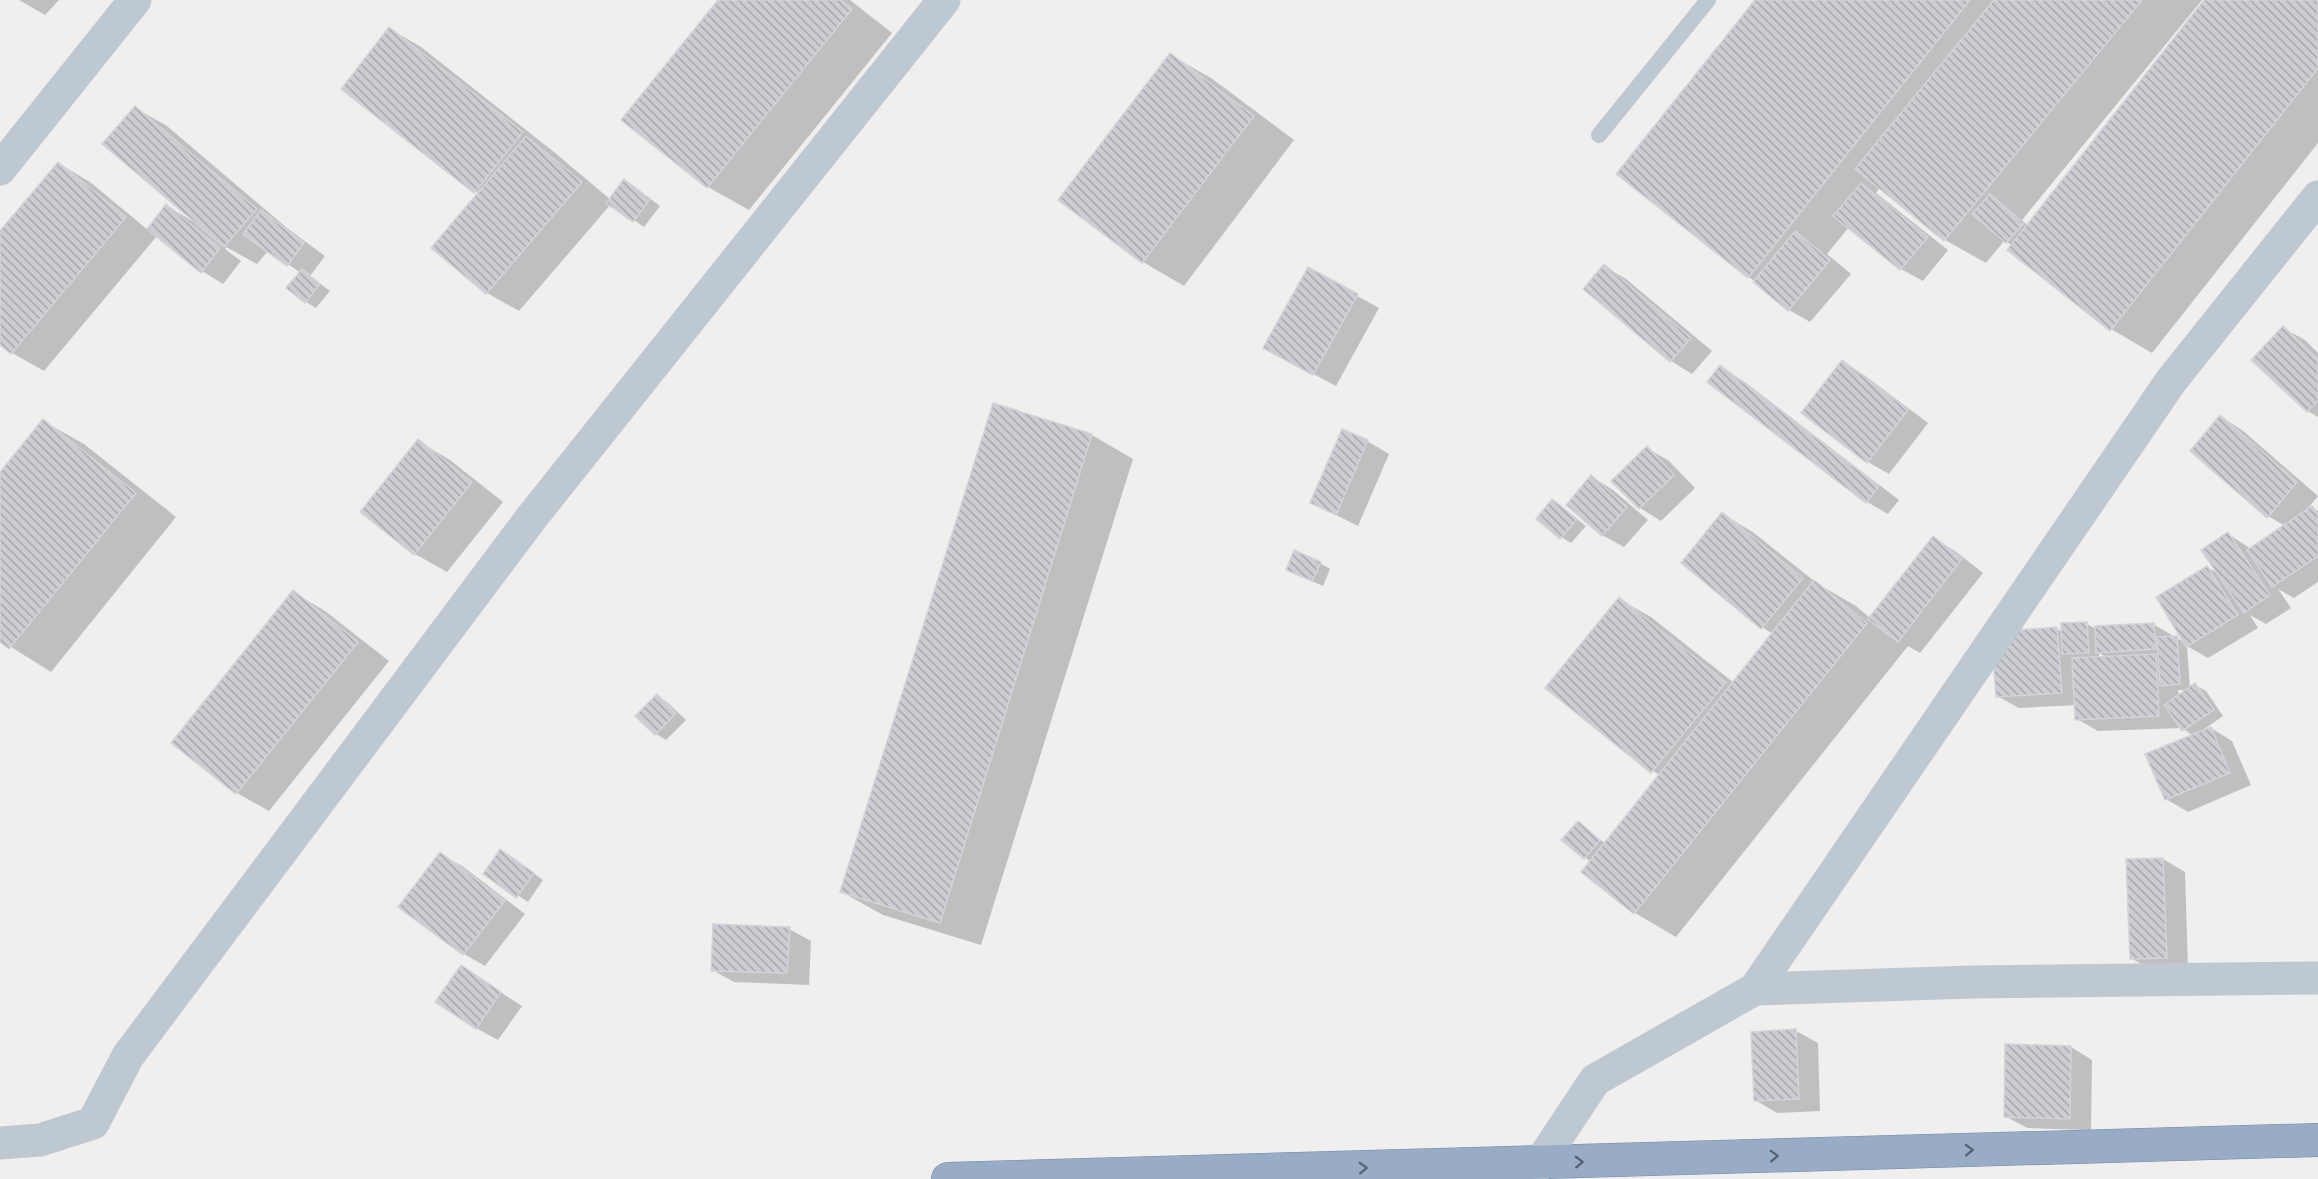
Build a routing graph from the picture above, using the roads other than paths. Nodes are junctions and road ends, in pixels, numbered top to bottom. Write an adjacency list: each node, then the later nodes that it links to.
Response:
1 (135, 0): 5 (street)
2 (944, 0): 10 (street)
3 (1708, 0): 4 (lane)
4 (1599, 135)
5 (0, 169)
6 (2318, 197): 8 (street)
7 (2318, 978): 8 (street)
8 (1755, 989): 11 (street)
9 (2318, 1140): 11 (highway, one-way to 9)
10 (0, 1143)
11 (1534, 1171): 12 (highway, one-way to 11)
12 (948, 1179)

